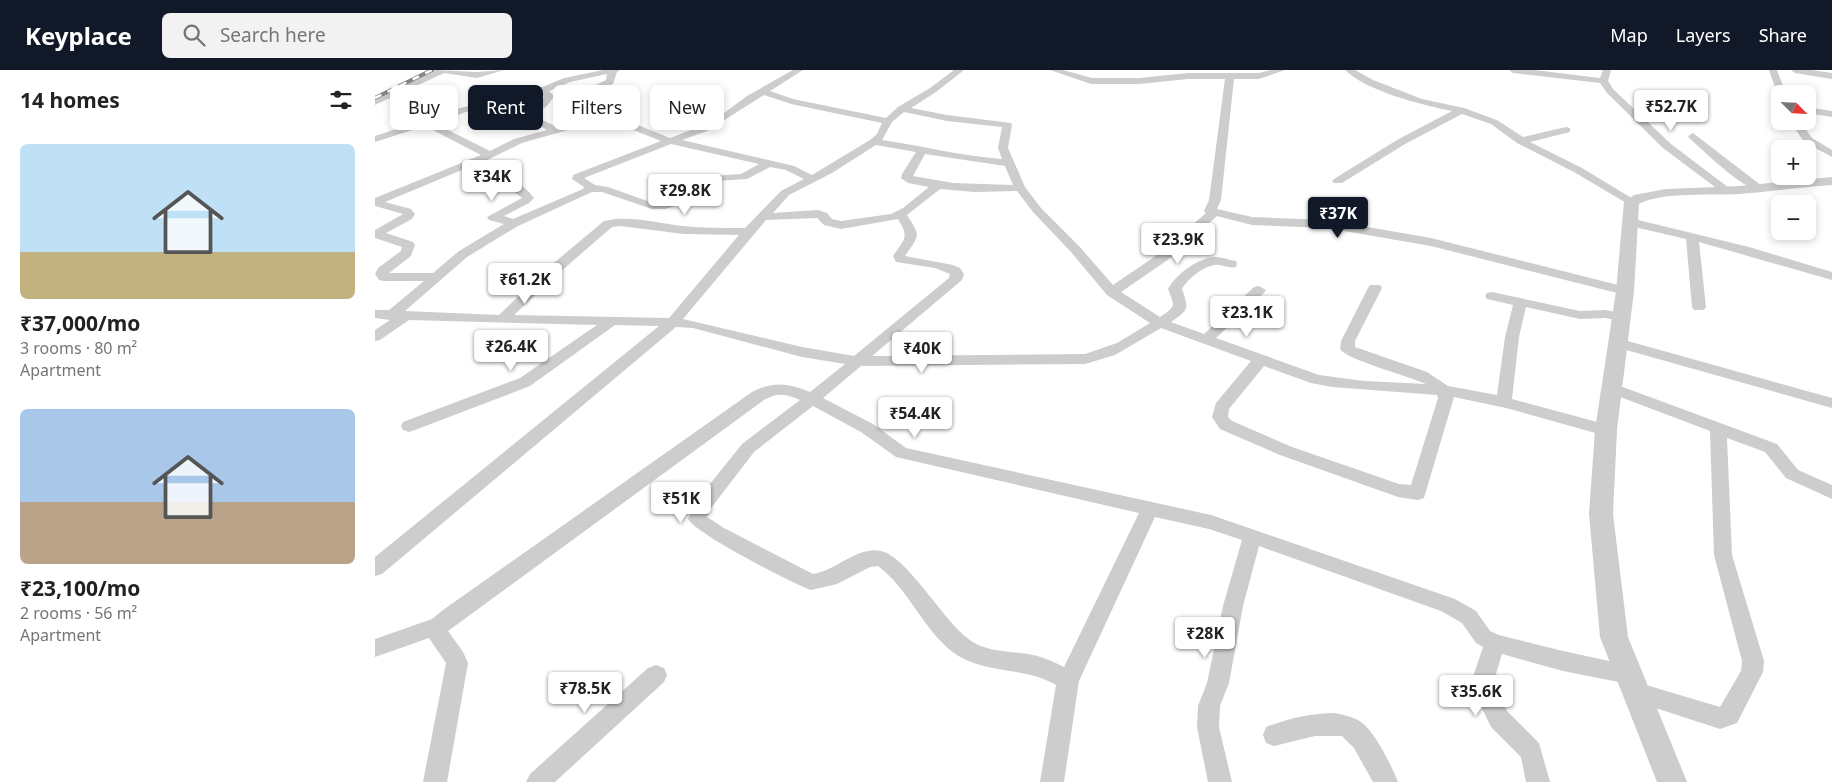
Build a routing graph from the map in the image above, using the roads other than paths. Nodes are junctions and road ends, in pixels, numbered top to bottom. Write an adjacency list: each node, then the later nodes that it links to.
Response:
1 (443, 70): 2 (street); 21 (street)
2 (500, 70)
3 (615, 70): 16 (street); 18 (street)
4 (799, 70): 19 (street)
5 (961, 70): 23 (street)
6 (1054, 70): 13 (street)
7 (1281, 70): 13 (street)
8 (1349, 70): 24 (street)
9 (1513, 70): 15 (street)
10 (1607, 70): 15 (street)
11 (1773, 70): 17 (street)
12 (1795, 70): 14 (street)
13 (1230, 75): 57 (street)
14 (1832, 76)
15 (1603, 81): 52 (street)
16 (602, 85)
17 (1778, 85)
18 (543, 90)
19 (763, 92): 27 (street); 36 (street)
20 (543, 93): 22 (street)
21 (375, 102)
22 (543, 104)
23 (901, 109): 27 (street); 42 (street)
24 (1461, 110): 37 (street); 46 (street)
25 (1816, 111): 26 (street)
26 (1832, 114)
27 (888, 121): 38 (street)
28 (640, 128): 36 (street)
29 (401, 130): 35 (street)
30 (441, 130): 41 (street)
31 (556, 130): 41 (street)
32 (1566, 130): 37 (street)
33 (1802, 130): 40 (street)
34 (1693, 136): 51 (street)
35 (375, 139)
36 (670, 140): 44 (street); 49 (street)
37 (1521, 141): 56 (street)
38 (874, 142): 39 (street); 45 (street)
39 (923, 149): 42 (street); 48 (street)
40 (1832, 154)
41 (490, 155): 43 (street)
42 (1009, 163): 50 (street)
43 (470, 164): 53 (street); 54 (street)
44 (767, 164): 45 (street); 49 (street)
45 (812, 179): 59 (street)
46 (1338, 181)
47 (1832, 181): 51 (street)
48 (938, 185): 50 (street); 58 (street)
49 (590, 188): 55 (street)
50 (1021, 188): 70 (street)
51 (1758, 188): 52 (street)
52 (1727, 191): 56 (street)
53 (375, 203): 62 (street)
54 (518, 205): 55 (street); 60 (street)
55 (539, 211): 60 (street)
56 (1631, 212): 63 (street); 69 (street)
57 (1213, 213): 69 (street); 70 (street)
58 (901, 214): 59 (street); 86 (street)
59 (762, 217): 61 (street)
60 (514, 223): 66 (street)
61 (748, 232): 78 (street); 80 (street)
62 (377, 236): 66 (street)
63 (1691, 237): 65 (street); 73 (street)
64 (1231, 264): 81 (street)
65 (1832, 276)
66 (435, 277): 75 (street)
67 (1375, 288): 88 (street)
68 (1259, 290): 83 (street)
69 (1625, 291): 77 (street)
70 (1112, 292): 81 (street)
71 (1492, 296): 72 (street)
72 (1520, 302): 77 (street); 90 (street)
73 (1699, 307)
74 (375, 314): 75 (street)
75 (391, 316): 76 (street)
76 (405, 316): 78 (street); 82 (street)
77 (1621, 317): 84 (street)
78 (502, 320): 79 (street)
79 (613, 320): 80 (street); 92 (street)
80 (673, 322): 86 (street); 98 (street)
81 (1160, 323): 83 (street); 86 (street)
82 (375, 337)
83 (1207, 339): 85 (street)
84 (1617, 342): 87 (street); 91 (street)
85 (1262, 358): 88 (street); 88 (street)
86 (858, 361): 89 (street)
87 (1612, 388): 93 (street); 94 (street)
88 (1444, 391): 90 (street)
89 (811, 399): 96 (street); 99 (street); 103 (street)
90 (1505, 403): 94 (street)
91 (1832, 403)
92 (409, 426)
93 (1718, 428): 95 (street); 104 (street)
94 (1606, 430): 104 (street)
95 (1832, 492)
96 (1150, 509): 97 (street); 103 (street)
97 (1252, 537): 100 (street); 109 (street)
98 (375, 568)
99 (439, 626): 101 (street); 106 (street)
100 (1495, 643): 104 (street); 111 (street)
101 (375, 648)
102 (656, 675): 107 (street)
103 (1068, 681): 108 (street)
104 (1633, 683): 112 (street)
105 (1274, 735): 110 (street)
106 (435, 782)
107 (538, 782)
108 (1052, 782)
109 (1220, 782)
110 (1386, 782)
111 (1538, 782)
112 (1672, 782)

